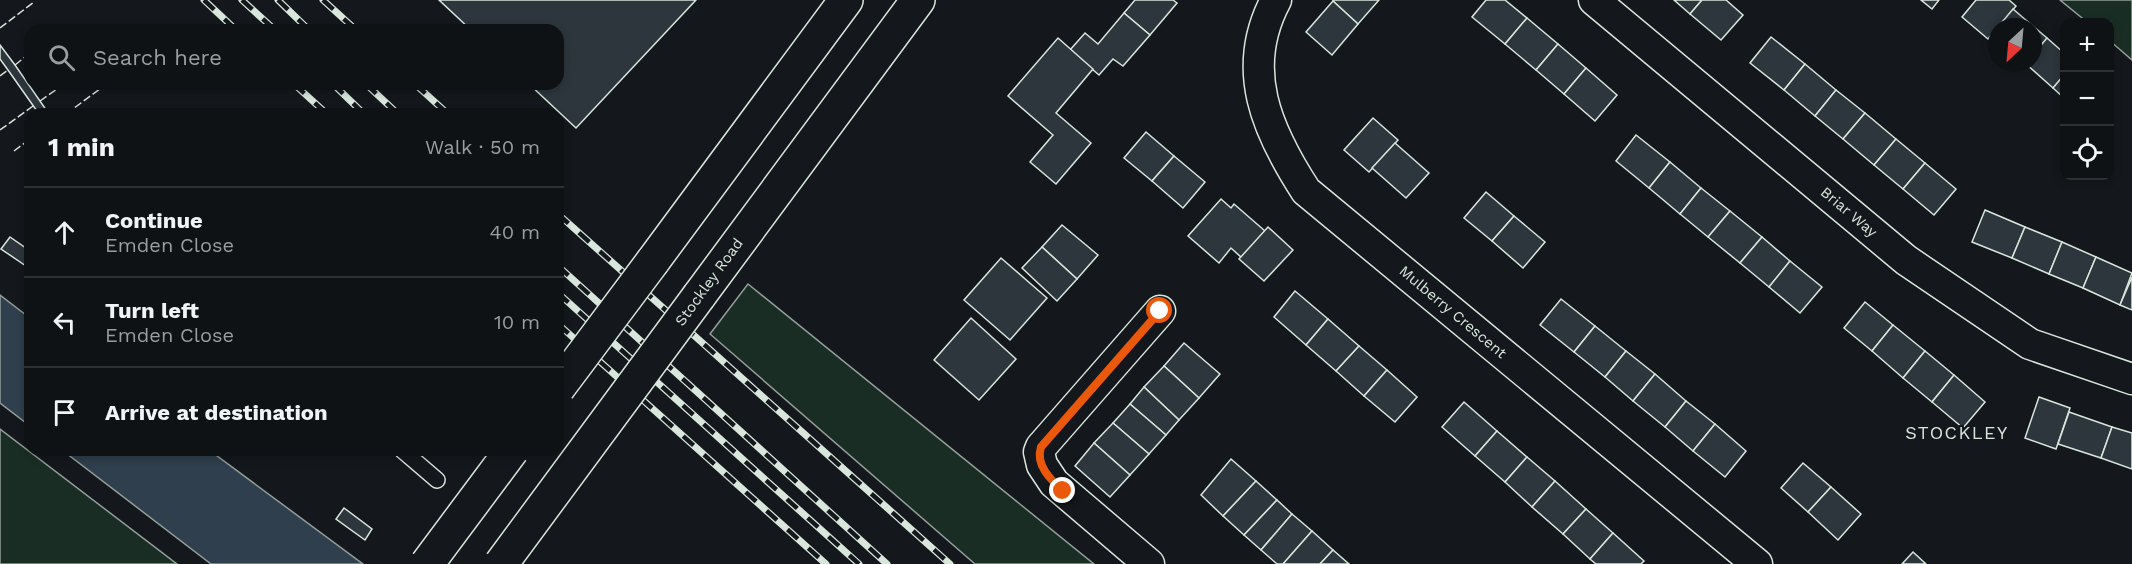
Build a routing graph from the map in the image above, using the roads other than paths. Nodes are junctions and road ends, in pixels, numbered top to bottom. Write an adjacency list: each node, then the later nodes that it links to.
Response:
1 (846, 0): 7 (main road, bridge)
2 (918, 0): 12 (main road, Stockley Road, bridge)
3 (1276, 0): 14 (street, Mulberry Crescent)
4 (1594, 0): 6 (street, Briar Way)
5 (1160, 311): 13 (street)
6 (2132, 379)
7 (564, 380)
8 (409, 456): 10 (lane)
9 (508, 456): 11 (main road, bridge)
10 (437, 480)
11 (427, 564)
12 (501, 564)
13 (1149, 564)
14 (1757, 564)

